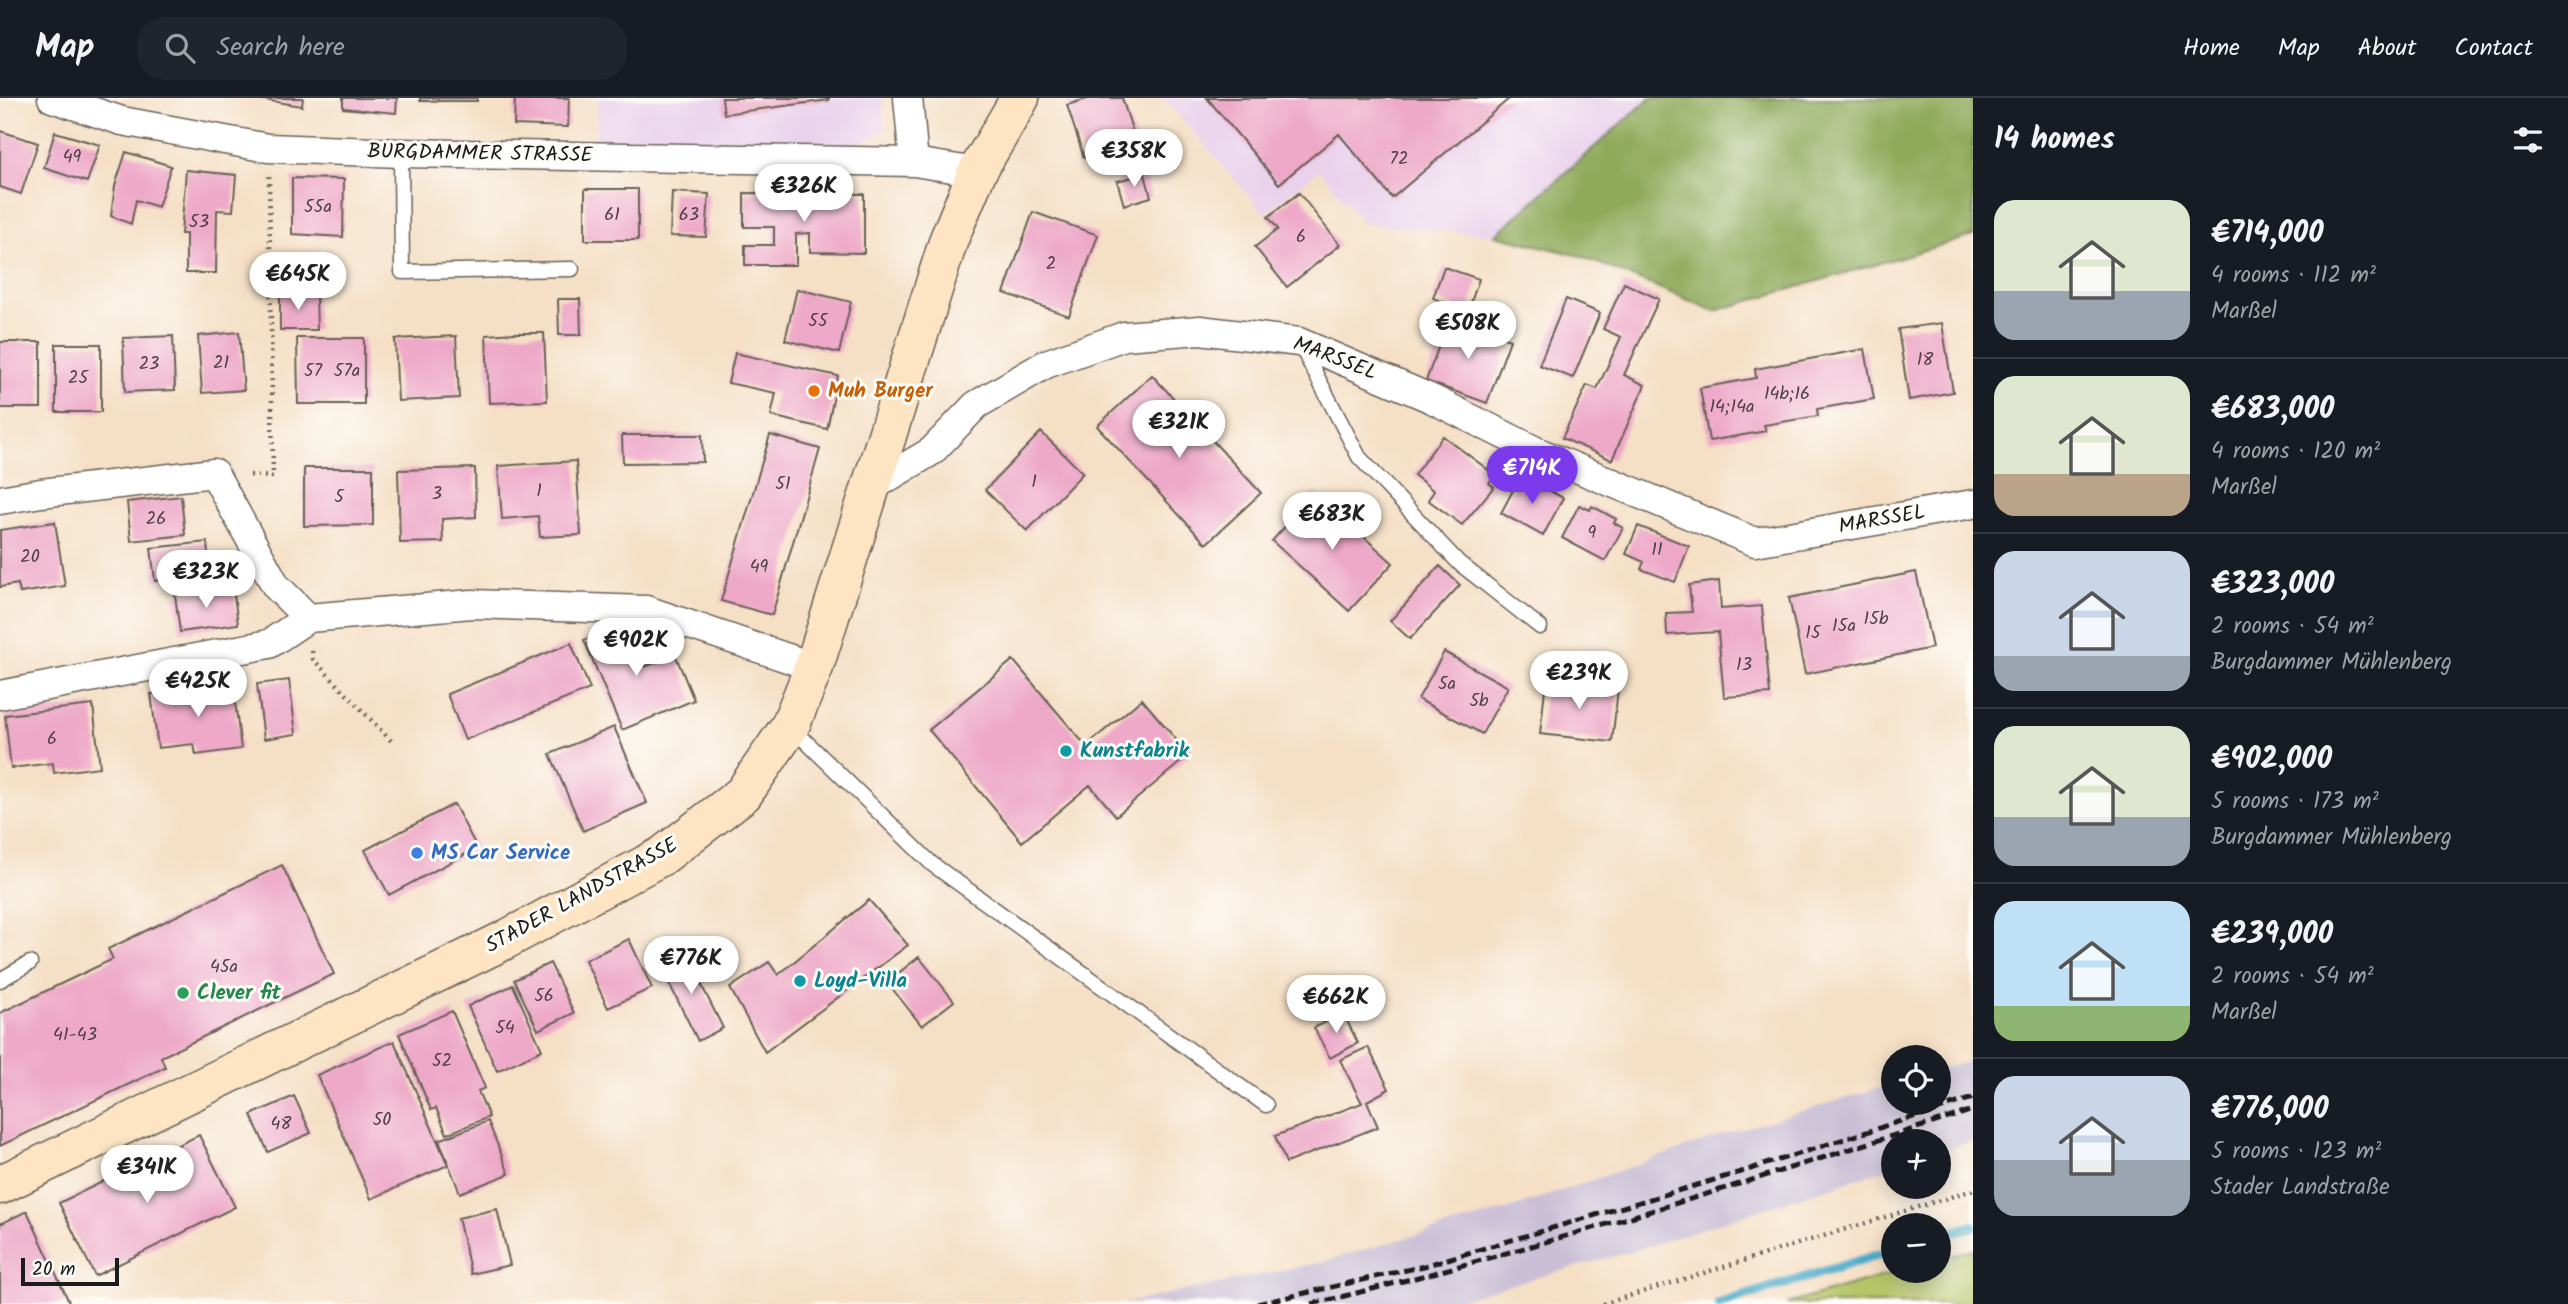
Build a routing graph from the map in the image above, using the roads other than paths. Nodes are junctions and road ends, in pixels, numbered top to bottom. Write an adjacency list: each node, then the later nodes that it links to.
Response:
1 (52, 98): 4 (street, BURGDAMMER STRASSE)
2 (908, 98): 5 (street)
3 (1020, 98): 6 (street, STADER LANDSTRASSE)
4 (401, 153): 5 (street, BURGDAMMER STRASSE); 7 (lane)
5 (915, 162): 6 (street, BURGDAMMER STRASSE)
6 (977, 172): 9 (street, STADER LANDSTRASSE)
7 (572, 269)
8 (1299, 342): 9 (street, MARSSEL); 11 (street, MARSSEL); 13 (lane)
9 (872, 486): 14 (street, STADER LANDSTRASSE)
10 (0, 500): 12 (street)
11 (1973, 504)
12 (308, 618): 14 (street); 15 (street)
13 (1540, 627)
14 (814, 667): 16 (street, STADER LANDSTRASSE)
15 (0, 695)
16 (790, 726): 19 (lane); 20 (street, STADER LANDSTRASSE)
17 (30, 963): 18 (lane)
18 (0, 980)
19 (1266, 1105)
20 (0, 1185)

